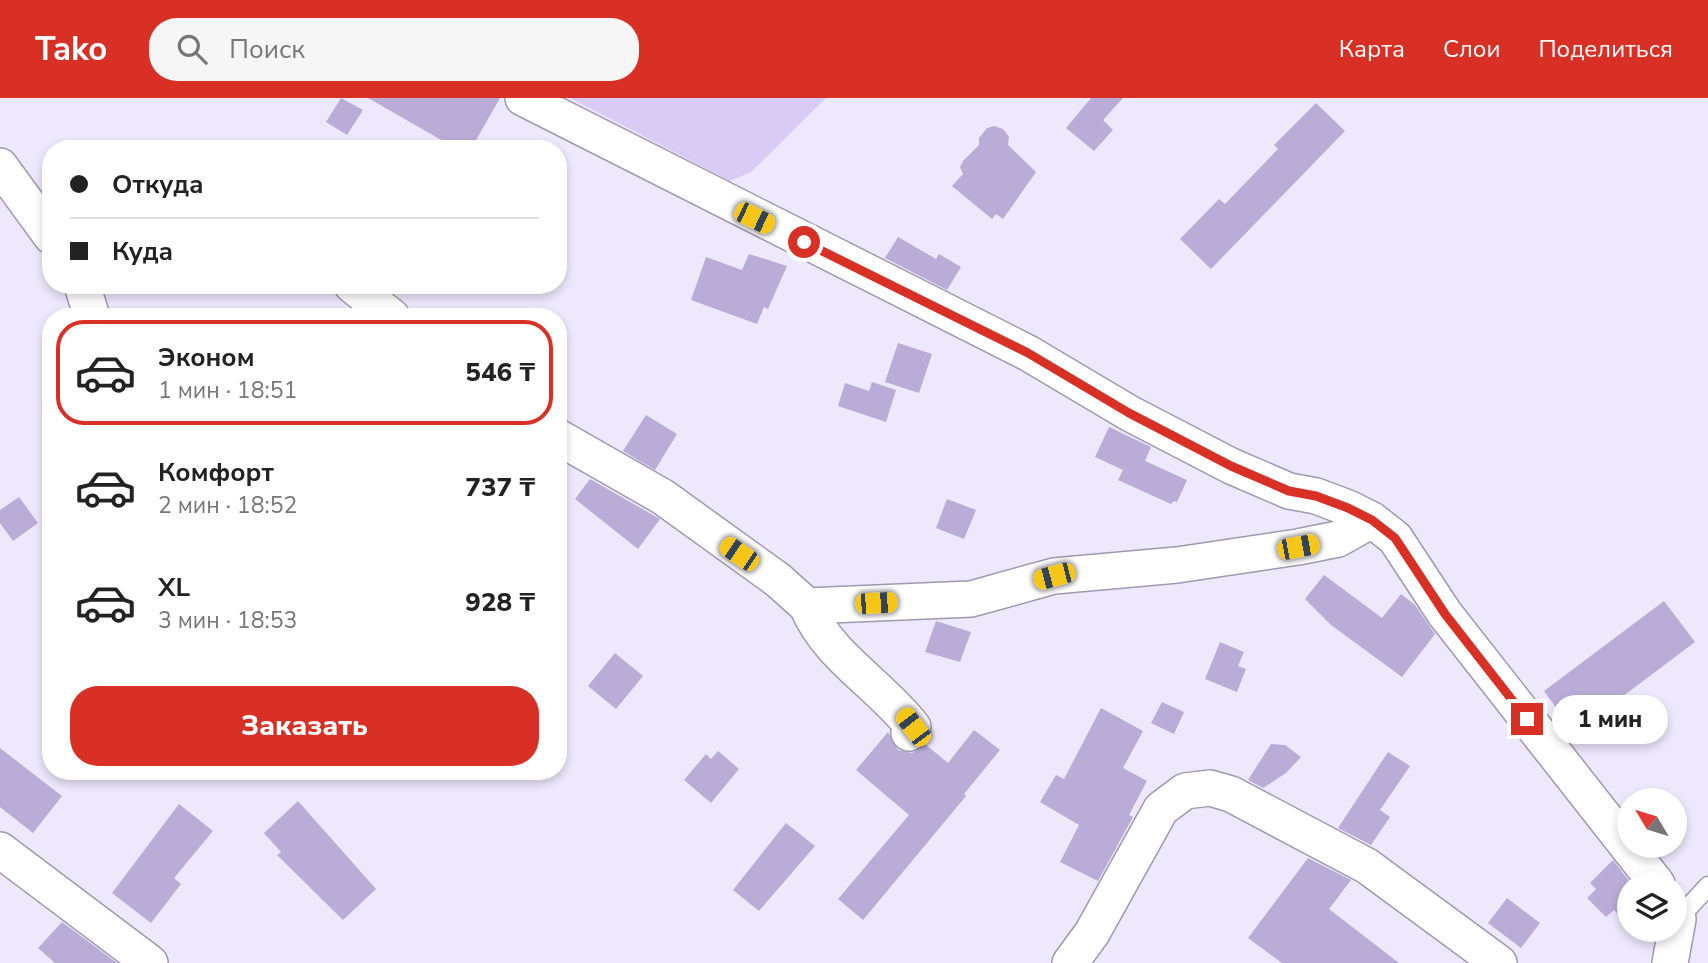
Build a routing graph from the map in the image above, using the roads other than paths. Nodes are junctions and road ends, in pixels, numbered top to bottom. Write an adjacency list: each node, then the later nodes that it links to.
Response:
1 (523, 98): 7 (street)
2 (0, 166): 3 (street)
3 (42, 224)
4 (363, 294): 5 (street)
5 (381, 308)
6 (567, 442): 8 (street)
7 (1372, 520): 8 (street); 11 (street)
8 (807, 606): 9 (street)
9 (909, 733)
10 (0, 850): 15 (street)
11 (1648, 872)
12 (1708, 886): 13 (lane)
13 (1687, 906)
14 (1673, 942): 18 (street)
15 (150, 963)
16 (1070, 963): 17 (street)
17 (1499, 963)
18 (1670, 963)

